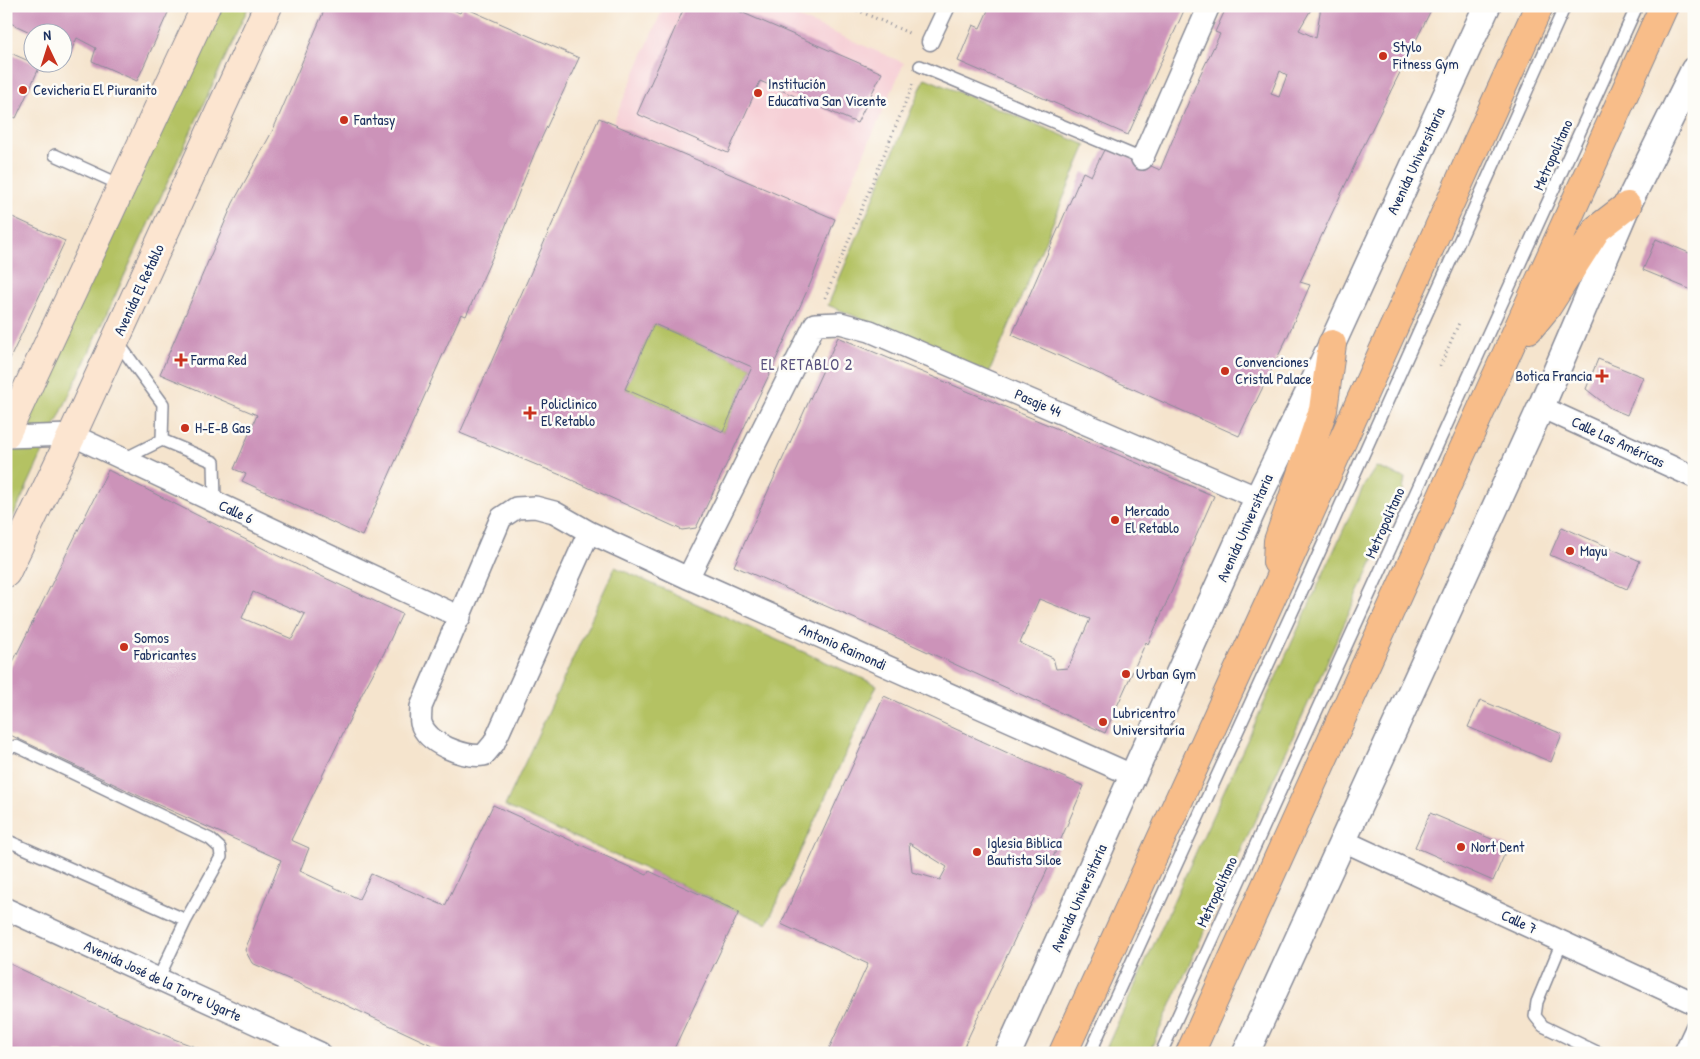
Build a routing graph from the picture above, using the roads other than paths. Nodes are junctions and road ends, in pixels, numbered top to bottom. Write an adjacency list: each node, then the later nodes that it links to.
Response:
1 (206, 6): 15 (main road)
2 (268, 6): 17 (main road, Avenida El Retablo)
3 (947, 6): 10 (street)
4 (1209, 6): 14 (street)
5 (1487, 6): 18 (street, Avenida Universitaria)
6 (1539, 6): 31 (main road)
7 (1565, 6): 46 (lane)
8 (1637, 6): 47 (lane, Metropolitano)
9 (1664, 6): 19 (main road)
10 (930, 42)
11 (920, 66): 14 (lane)
12 (1694, 70): 16 (street)
13 (55, 155): 15 (lane)
14 (1142, 159)
15 (123, 186): 21 (main road)
16 (1627, 206): 19 (main road); 20 (street)
17 (116, 340): 22 (main road, Avenida El Retablo); 23 (lane)
18 (1332, 344): 26 (street, Avenida Universitaria); 31 (main road)
19 (1502, 361): 48 (main road)
20 (1541, 407): 25 (street, Calle Las Américas); 36 (street)
21 (6, 435): 22 (street, Calle 6)
22 (72, 435): 24 (street, Calle 6); 29 (main road, Avenida El Retablo)
23 (162, 440): 24 (lane); 27 (lane)
24 (124, 459): 27 (street, Calle 6)
25 (1694, 477)
26 (1258, 498): 30 (street, Pasaje 44); 34 (street, Avenida Universitaria)
27 (215, 502): 32 (street, Calle 6)
28 (589, 532): 30 (street, Antonio Raimondi); 32 (street, Antonio Raimondi); 32 (street, Antonio Raimondi)
29 (6, 573)
30 (688, 578): 34 (street, Antonio Raimondi)
31 (1275, 590): 45 (main road)
32 (460, 618)
33 (6, 748): 38 (lane)
34 (1134, 776): 44 (street, Avenida Universitaria)
35 (6, 840): 38 (lane)
36 (1344, 841): 39 (street, Calle 7); 49 (street)
37 (6, 909): 40 (street, Avenida José de la Torre Ugarte)
38 (186, 920): 40 (lane)
39 (1562, 942): 41 (street, Calle 7); 50 (lane)
40 (158, 979): 43 (street, Avenida José de la Torre Ugarte)
41 (1694, 1003)
42 (1694, 1021): 51 (lane)
43 (320, 1053)
44 (1008, 1053)
45 (1063, 1053)
46 (1090, 1053)
47 (1161, 1053)
48 (1190, 1053)
49 (1246, 1053)
50 (1599, 1053)
51 (1679, 1053)

